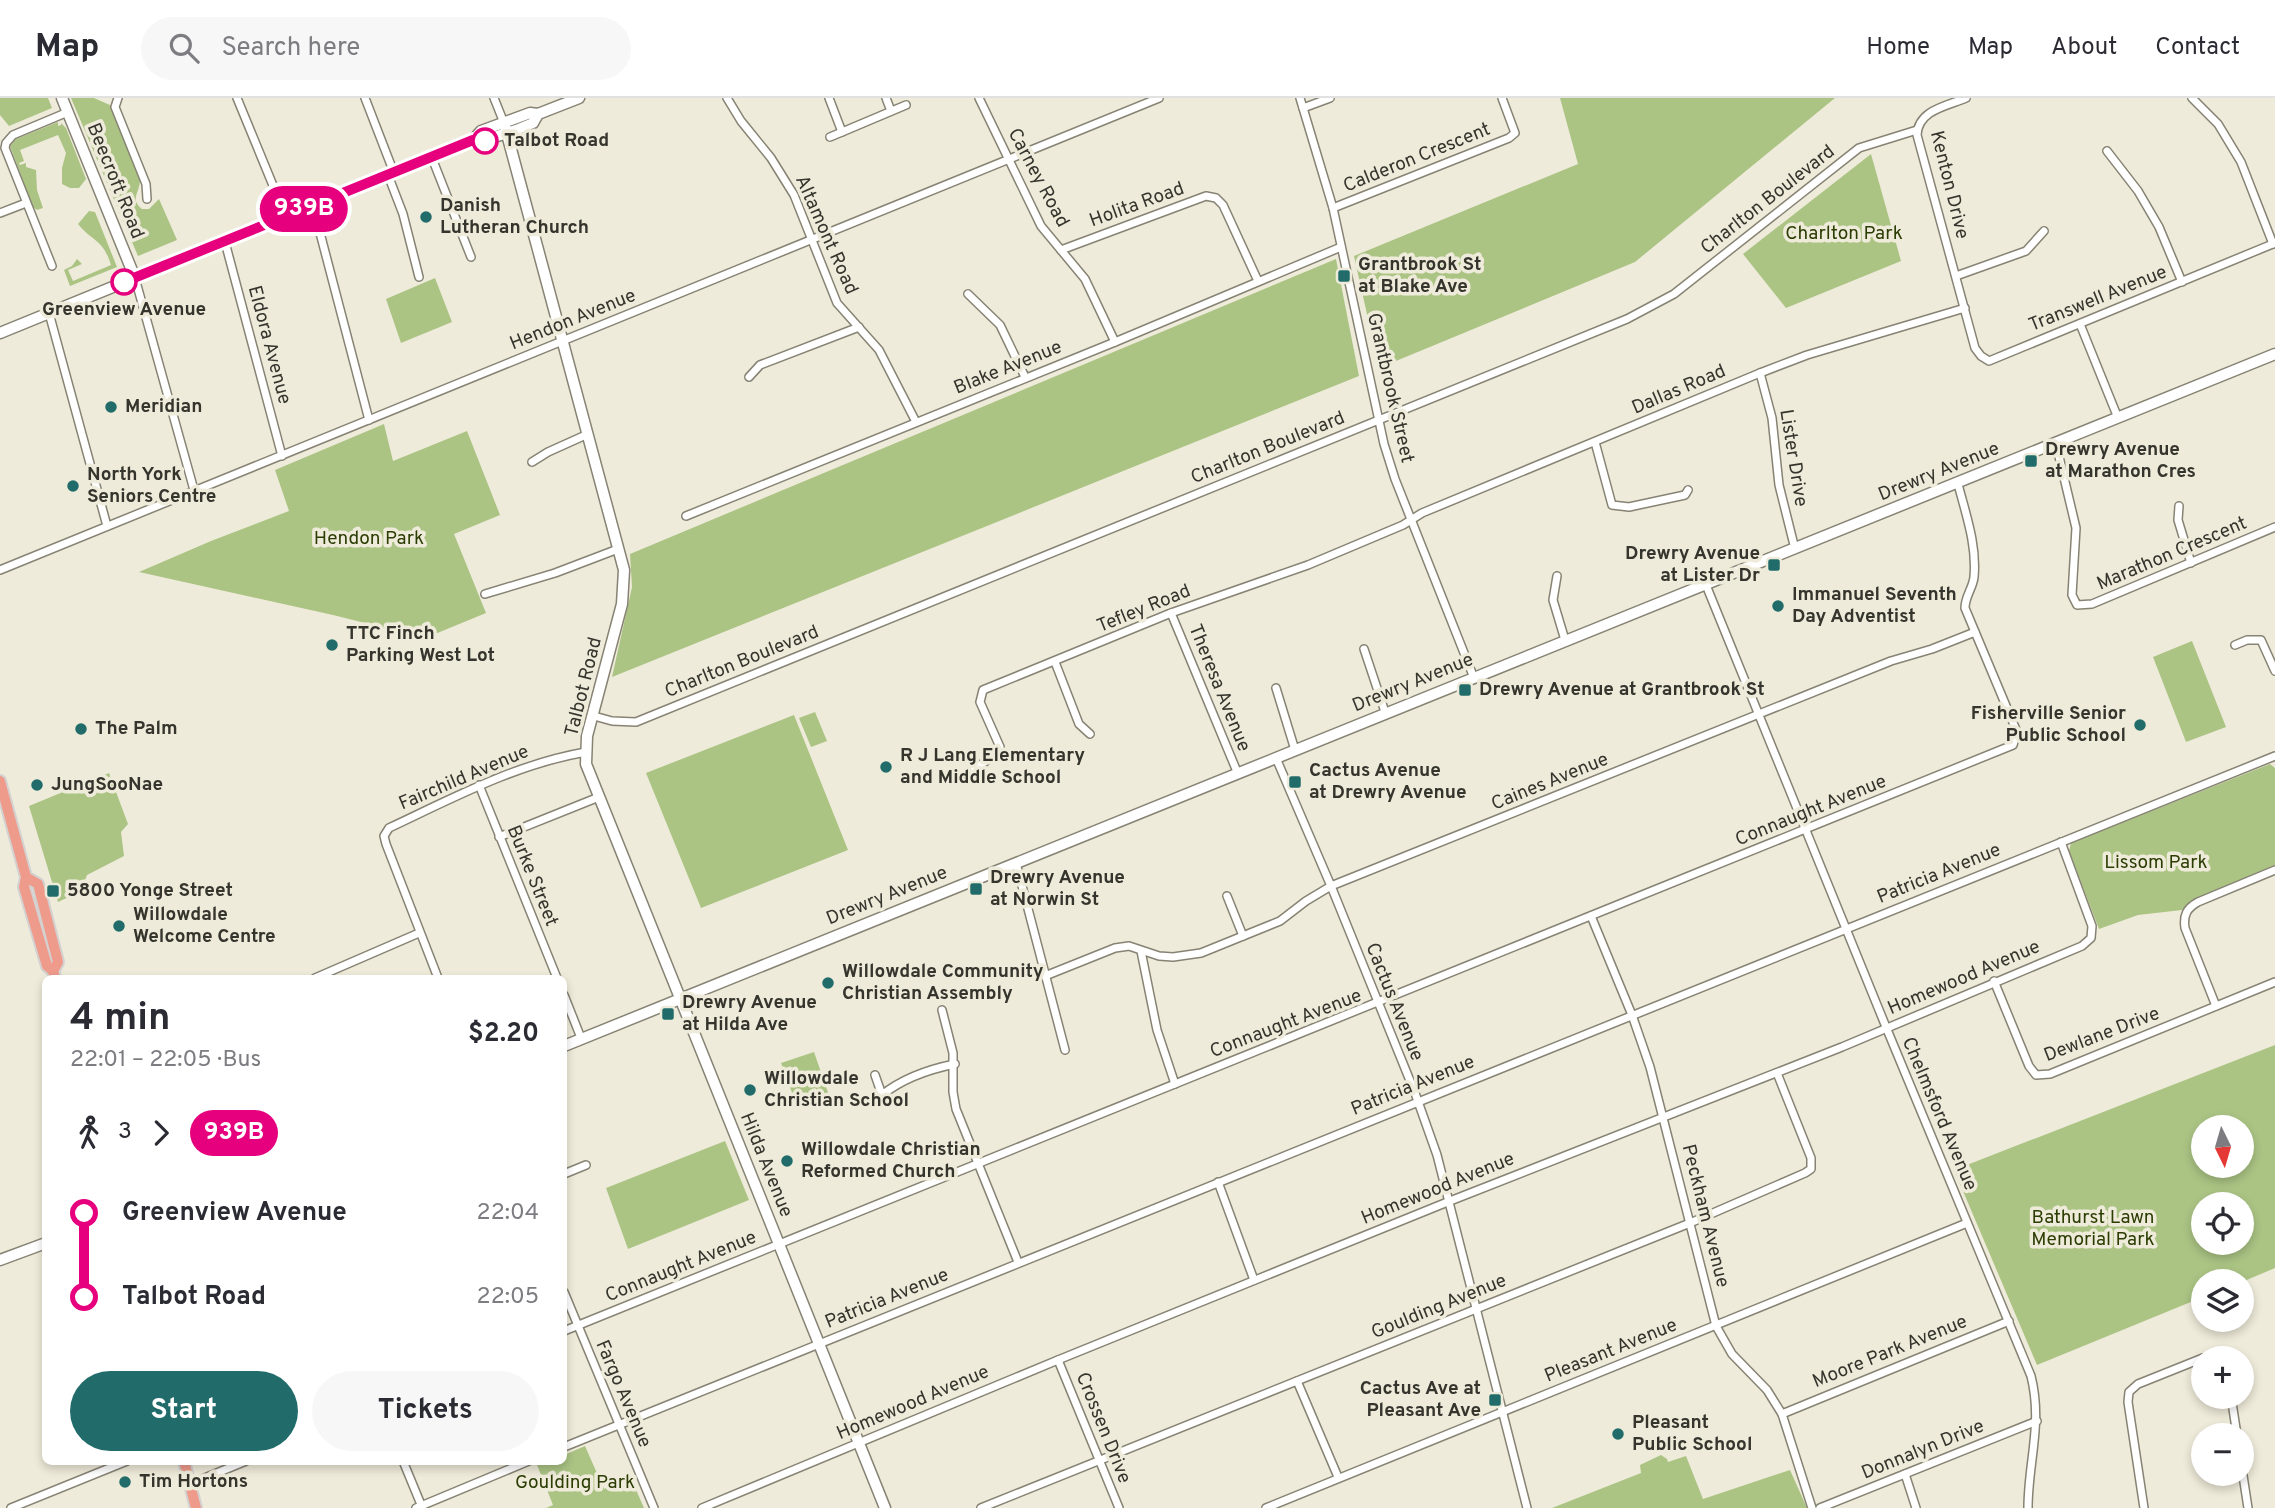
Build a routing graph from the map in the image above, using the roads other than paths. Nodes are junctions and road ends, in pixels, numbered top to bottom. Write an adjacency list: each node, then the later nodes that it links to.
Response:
1 (62, 98): 20 (street, Beecroft Road)
2 (118, 98): 29 (street)
3 (237, 98): 34 (street)
4 (365, 98): 28 (street)
5 (494, 98): 21 (street, Talbot Road)
6 (579, 98): 21 (street)
7 (727, 98): 36 (street, Altamont Road)
8 (829, 98): 23 (street)
9 (886, 98): 19 (street)
10 (979, 98): 27 (street, Carney Road)
11 (1159, 98): 27 (street, Hendon Avenue)
12 (1300, 98): 18 (street, Grantbrook Street)
13 (1330, 98): 18 (street)
14 (1502, 98): 32 (street, Calderon Crescent)
15 (1966, 98): 22 (street, Kenton Drive)
16 (2192, 98): 38 (street)
17 (906, 105): 19 (street)
18 (1303, 108): 32 (street, Grantbrook Street)
19 (891, 111): 23 (street)
20 (68, 113): 30 (street); 45 (street, Beecroft Road)
21 (506, 128): 26 (street); 54 (street, Talbot Road)
22 (1917, 130): 44 (street, Kenton Drive); 61 (street, Charlton Boulevard)
23 (842, 132): 24 (street)
24 (830, 137)
25 (2107, 151): 47 (street)
26 (432, 158): 28 (street); 41 (street)
27 (1008, 159): 36 (street, Hendon Avenue); 40 (street, Carney Road)
28 (391, 174): 31 (street); 43 (street)
29 (147, 199)
30 (26, 203): 33 (street); 42 (street)
31 (313, 206): 34 (street); 62 (street)
32 (1333, 208): 39 (street, Grantbrook Street)
33 (0, 213)
34 (286, 217): 37 (street)
35 (2044, 231): 44 (street)
36 (811, 241): 52 (street, Altamont Road); 54 (street, Hendon Avenue)
37 (225, 242): 45 (street); 67 (street, Eldora Avenue)
38 (2274, 244): 47 (street, Transwell Avenue)
39 (1341, 247): 46 (street, Blake Avenue); 61 (street, Grantbrook Street)
40 (1060, 250): 46 (street, Holita Road); 55 (street, Carney Road)
41 (471, 257)
42 (52, 266)
43 (419, 276)
44 (1956, 276): 49 (street, Kenton Drive)
45 (135, 278): 50 (street); 70 (street)
46 (1258, 281): 55 (street, Blake Avenue)
47 (2182, 282): 51 (street, Transwell Avenue)
48 (968, 293): 59 (street)
49 (1965, 308): 51 (street, Transwell Avenue); 57 (street, Dallas Road)
50 (49, 313): 53 (street); 75 (street)
51 (2080, 324): 60 (street)
52 (859, 327): 58 (street); 63 (street, Altamont Road)
53 (0, 333)
54 (563, 341): 62 (street, Hendon Avenue); 64 (street, Talbot Road)
55 (1115, 342): 59 (street, Blake Avenue)
56 (2275, 355): 60 (street, Drewry Avenue)
57 (1760, 373): 65 (street, Dallas Road); 78 (street, Lister Drive)
58 (749, 377)
59 (1025, 377): 63 (street, Blake Avenue)
60 (2119, 418): 66 (street, Drewry Avenue)
61 (1380, 419): 74 (street, Grantbrook Street); 94 (street, Charlton Boulevard)
62 (369, 420): 67 (street, Hendon Avenue)
63 (916, 422): 73 (street, Blake Avenue)
64 (588, 434): 68 (street); 77 (street, Talbot Road)
65 (1595, 442): 71 (street); 74 (street, Dallas Road)
66 (2056, 444): 69 (street, Drewry Avenue); 79 (street, Marathon Crescent)
67 (282, 456): 70 (street, Hendon Avenue)
68 (532, 462)
69 (1958, 484): 78 (street, Drewry Avenue); 85 (street)
70 (194, 490): 75 (street, Hendon Avenue)
71 (1688, 490)
72 (2179, 506): 79 (street)
73 (686, 516)
74 (1413, 519): 84 (street, Tefley Road); 91 (street, Grantbrook Street)
75 (107, 527): 80 (street, Hendon Avenue)
76 (2275, 527): 79 (street, Marathon Crescent)
77 (618, 549): 83 (street); 94 (street, Talbot Road)
78 (1795, 549): 82 (street, Drewry Avenue)
79 (2191, 564)
80 (0, 570)
81 (1557, 576): 86 (street)
82 (1706, 585): 86 (street, Drewry Avenue); 95 (street, Chelmsford Avenue)
83 (485, 594)
84 (1171, 613): 89 (street, Tefley Road); 102 (street, Theresa Avenue)
85 (1975, 632): 95 (street, Caines Avenue); 106 (street, Connaught Avenue)
86 (1565, 640): 91 (street, Drewry Avenue)
87 (2235, 645): 90 (street)
88 (1364, 649): 93 (street)
89 (1055, 662): 96 (street); 101 (street, Tefley Road)
90 (2275, 671)
91 (1474, 678): 93 (street, Drewry Avenue)
92 (1276, 688): 97 (street)
93 (1385, 712): 97 (street, Drewry Avenue)
94 (594, 716): 98 (street, Talbot Road)
95 (1759, 716): 106 (street, Chelmsford Avenue); 111 (street, Caines Avenue)
96 (1090, 734)
97 (1295, 750): 100 (street, Drewry Avenue)
98 (586, 752): 104 (street, Fairchild Avenue); 105 (street, Talbot Road)
99 (2275, 756): 108 (street, Patricia Avenue)
100 (1276, 758): 102 (street, Drewry Avenue); 111 (street, Cactus Avenue)
101 (967, 774)
102 (1238, 774): 109 (street, Drewry Avenue)
103 (0, 781): 118 (main road)
104 (479, 785): 107 (street, Burke Street); 115 (street, Fairchild Avenue)
105 (598, 797): 107 (street); 125 (street, Hilda Avenue)
106 (1807, 830): 113 (street, Connaught Avenue); 114 (street, Chelmsford Avenue)
107 (499, 837): 121 (street, Burke Street)
108 (2061, 842): 114 (street, Patricia Avenue); 123 (street, Homewood Avenue)
109 (1016, 863): 122 (street); 125 (street, Drewry Avenue)
110 (2275, 870): 128 (street)
111 (1331, 886): 116 (street, Caines Avenue); 127 (street, Cactus Avenue)
112 (1227, 896): 116 (street)
113 (1591, 916): 127 (street, Connaught Avenue); 130 (street, Peckham Avenue)
114 (1847, 928): 130 (street, Patricia Avenue); 131 (street, Chelmsford Avenue)
115 (419, 933): 119 (street); 120 (street, Fairchild Avenue)
116 (1243, 936): 117 (street, Caines Avenue)
117 (1141, 951): 122 (street, Caines Avenue); 138 (street)
118 (53, 975)
119 (322, 975)
120 (437, 975)
121 (556, 975)
122 (1045, 976): 134 (street)
123 (1994, 981): 128 (street, Dewlane Drive); 131 (street, Homewood Avenue)
124 (2275, 982): 128 (street, Dewlane Drive)
125 (681, 999): 132 (street, Drewry Avenue); 149 (street, Hilda Avenue)
126 (567, 1003): 132 (street)
127 (1377, 1005): 138 (street, Connaught Avenue); 139 (street, Cactus Avenue)
128 (2216, 1006)
129 (942, 1010): 135 (street)
130 (1632, 1016): 139 (street, Patricia Avenue); 140 (street, Peckham Avenue)
131 (1886, 1027): 136 (street, Homewood Avenue); 147 (street, Chelmsford Avenue)
132 (581, 1038): 133 (street, Drewry Avenue)
133 (567, 1045)
134 (1065, 1050)
135 (955, 1065): 137 (street); 141 (street)
136 (1777, 1073): 140 (street, Homewood Avenue); 146 (street, Goulding Avenue)
137 (875, 1075)
138 (1175, 1084): 141 (street, Connaught Avenue)
139 (1418, 1101): 144 (street, Patricia Avenue); 145 (street, Cactus Avenue)
140 (1664, 1116): 145 (street, Homewood Avenue); 146 (street, Peckham Avenue)
141 (978, 1164): 149 (street, Connaught Avenue); 151 (street)
142 (586, 1165): 143 (street)
143 (567, 1173)
144 (1218, 1182): 151 (street, Patricia Avenue); 152 (street)
145 (1450, 1201): 152 (street, Homewood Avenue); 154 (street, Cactus Avenue)
146 (1690, 1223): 154 (street, Goulding Avenue); 157 (street, Peckham Avenue)
147 (1967, 1223): 155 (street, Chelmsford Avenue); 157 (street, Pleasant Avenue)
148 (42, 1244): 150 (street)
149 (779, 1244): 156 (street, Connaught Avenue); 159 (street, Hilda Avenue)
150 (0, 1260)
151 (1018, 1262): 159 (street, Patricia Avenue)
152 (1254, 1280): 160 (street, Homewood Avenue)
153 (567, 1300): 156 (street, Fargo Avenue)
154 (1476, 1309): 162 (street, Goulding Avenue); 163 (street, Cactus Avenue)
155 (2009, 1321): 164 (street, Moore Park Avenue); 165 (street, Chelmsford Avenue)
156 (577, 1326): 158 (street, Connaught Avenue); 166 (street, Fargo Avenue)
157 (1716, 1326): 163 (street, Pleasant Avenue); 164 (street, Peckham Avenue)
158 (567, 1330)
159 (820, 1344): 166 (street, Patricia Avenue); 167 (street, Hilda Avenue)
160 (1058, 1360): 167 (street, Homewood Avenue); 169 (street, Crossen Drive)
161 (2191, 1363): 193 (street)
162 (1297, 1381): 169 (street, Goulding Avenue); 176 (street)
163 (1503, 1411): 176 (street, Pleasant Avenue); 188 (street, Cactus Avenue)
164 (1782, 1413): 189 (street, Peckham Avenue)
165 (2037, 1420): 175 (street, Donnalyn Drive); 192 (street, Chelmsford Avenue)
166 (620, 1425): 168 (street, Patricia Avenue); 182 (street, Fargo Avenue)
167 (858, 1443): 183 (street, Homewood Avenue); 184 (street, Hilda Avenue)
168 (567, 1446)
169 (1099, 1460): 185 (street, Goulding Avenue); 186 (street, Crossen Drive)
170 (117, 1465): 180 (street)
171 (185, 1465): 177 (main road)
172 (236, 1465): 177 (street)
173 (404, 1465): 179 (street)
174 (519, 1465): 179 (street)
175 (1905, 1474): 190 (street, Donnalyn Drive); 191 (street)
176 (1338, 1477): 187 (street, Pleasant Avenue)
177 (190, 1484): 181 (main road)
178 (2245, 1486): 194 (street)
179 (419, 1507)
180 (11, 1508)
181 (196, 1508)
182 (654, 1508)
183 (702, 1508)
184 (885, 1508)
185 (981, 1508)
186 (1119, 1508)
187 (1266, 1508)
188 (1527, 1508)
189 (1812, 1508)
190 (1821, 1508)
191 (1916, 1508)
192 (2028, 1508)
193 (2144, 1508)
194 (2248, 1508)

